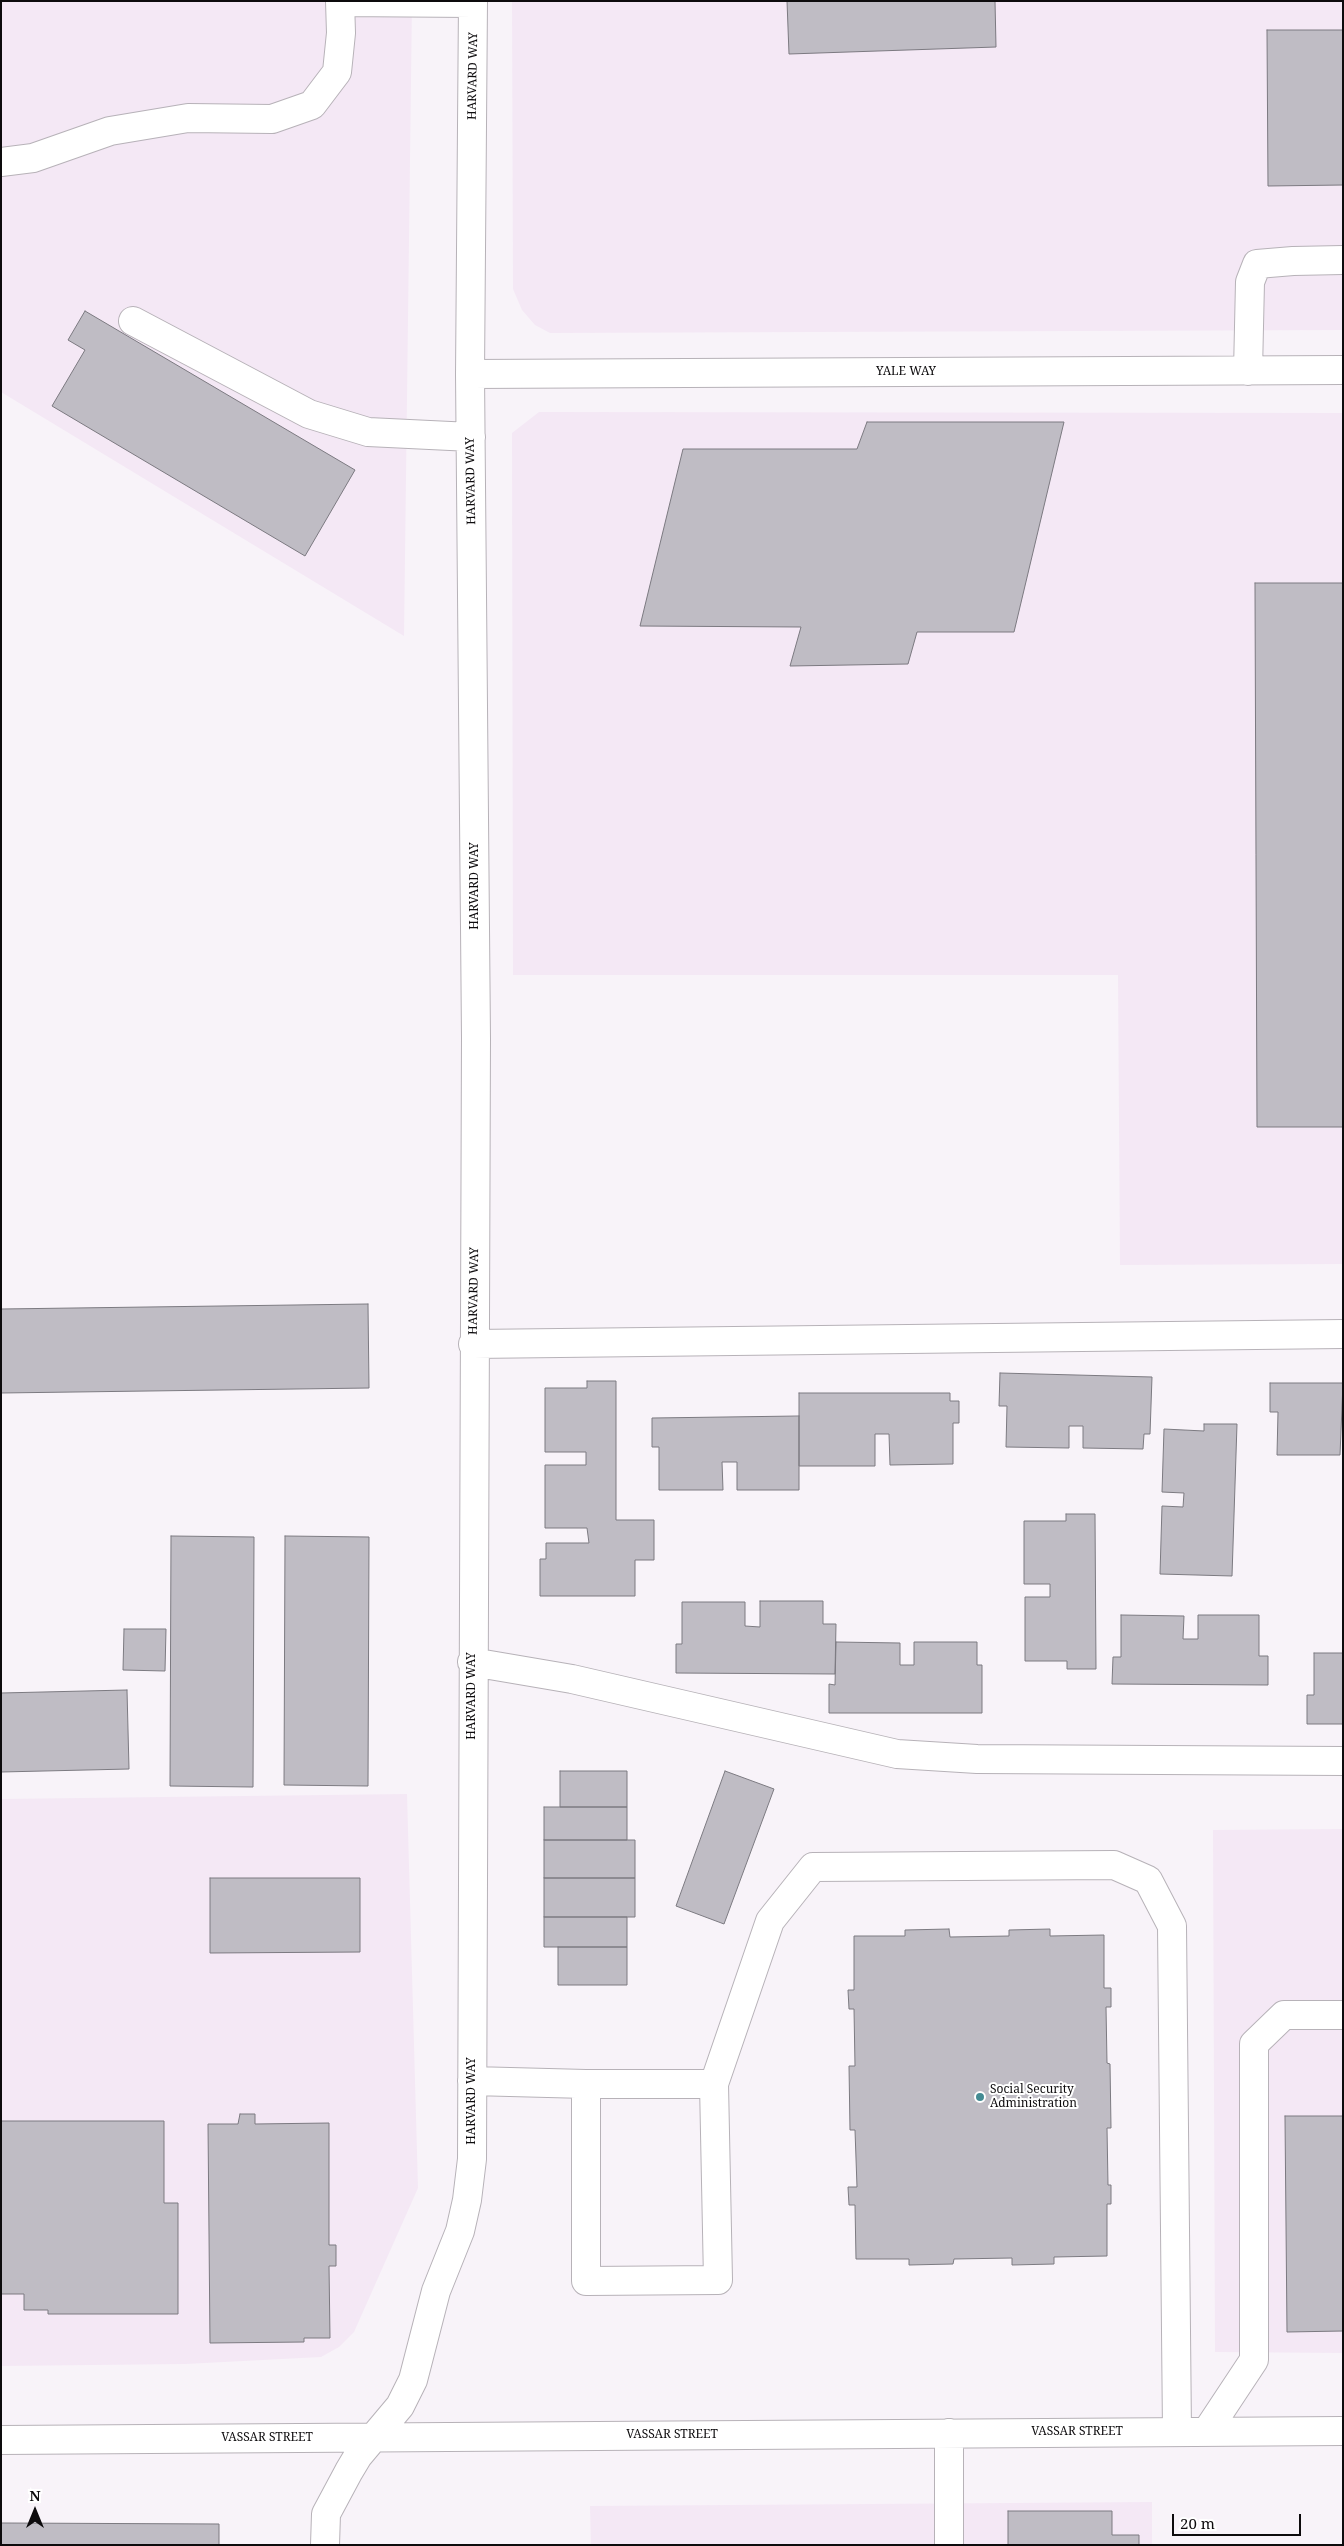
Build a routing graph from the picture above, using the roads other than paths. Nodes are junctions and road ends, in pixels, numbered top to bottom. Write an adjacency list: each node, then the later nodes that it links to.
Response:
1 (340, 2): 2 (street); 3 (street)
2 (473, 2): 8 (street, HARVARD WAY)
3 (1, 162)
4 (1343, 260): 7 (street)
5 (133, 321): 9 (street)
6 (1343, 370): 7 (street, YALE WAY)
7 (1248, 371): 8 (street, YALE WAY)
8 (470, 374): 9 (street, HARVARD WAY)
9 (471, 437): 11 (street, HARVARD WAY)
10 (1343, 1334): 11 (street)
11 (473, 1344): 12 (street, HARVARD WAY)
12 (472, 1662): 13 (street); 15 (street, HARVARD WAY)
13 (1343, 1762)
14 (1343, 2015): 18 (street)
15 (472, 2081): 16 (street); 22 (street, HARVARD WAY)
16 (586, 2084): 17 (street); 17 (street)
17 (714, 2084): 20 (street)
18 (1207, 2431): 19 (street, VASSAR STREET); 20 (street, VASSAR STREET)
19 (1343, 2431)
20 (1176, 2432): 21 (street, VASSAR STREET)
21 (949, 2433): 22 (street, VASSAR STREET); 25 (street)
22 (375, 2438): 23 (street, VASSAR STREET); 24 (street, HARVARD WAY)
23 (1, 2440)
24 (326, 2545)
25 (949, 2545)

